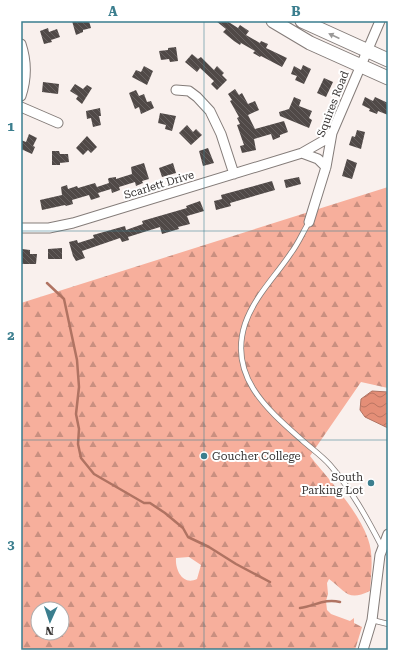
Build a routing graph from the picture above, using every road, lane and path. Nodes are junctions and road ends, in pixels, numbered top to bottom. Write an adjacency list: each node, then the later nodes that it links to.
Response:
1 (273, 21): 7 (main road)
2 (302, 21): 5 (main road, one-way to 2)
3 (380, 21): 5 (street, Squires Road)
4 (21, 44): 10 (street)
5 (367, 51): 6 (main road); 7 (street, Squires Road)
6 (388, 60)
7 (361, 66): 8 (main road); 13 (street, Squires Road)
8 (388, 78)
9 (176, 90): 16 (street)
10 (21, 96)
11 (21, 107): 12 (street)
12 (58, 123)
13 (332, 133): 14 (street, Scarlett Drive); 15 (street, Squires Road)
14 (302, 153): 15 (street); 16 (street, Scarlett Drive)
15 (326, 167): 17 (street, Squires Road)
16 (234, 174): 18 (street, Scarlett Drive)
17 (309, 222): 20 (lane)
18 (21, 228)
19 (388, 534): 20 (street)
20 (382, 547): 21 (street)
21 (372, 620): 22 (lane); 23 (street)
22 (388, 624)
23 (364, 650)

